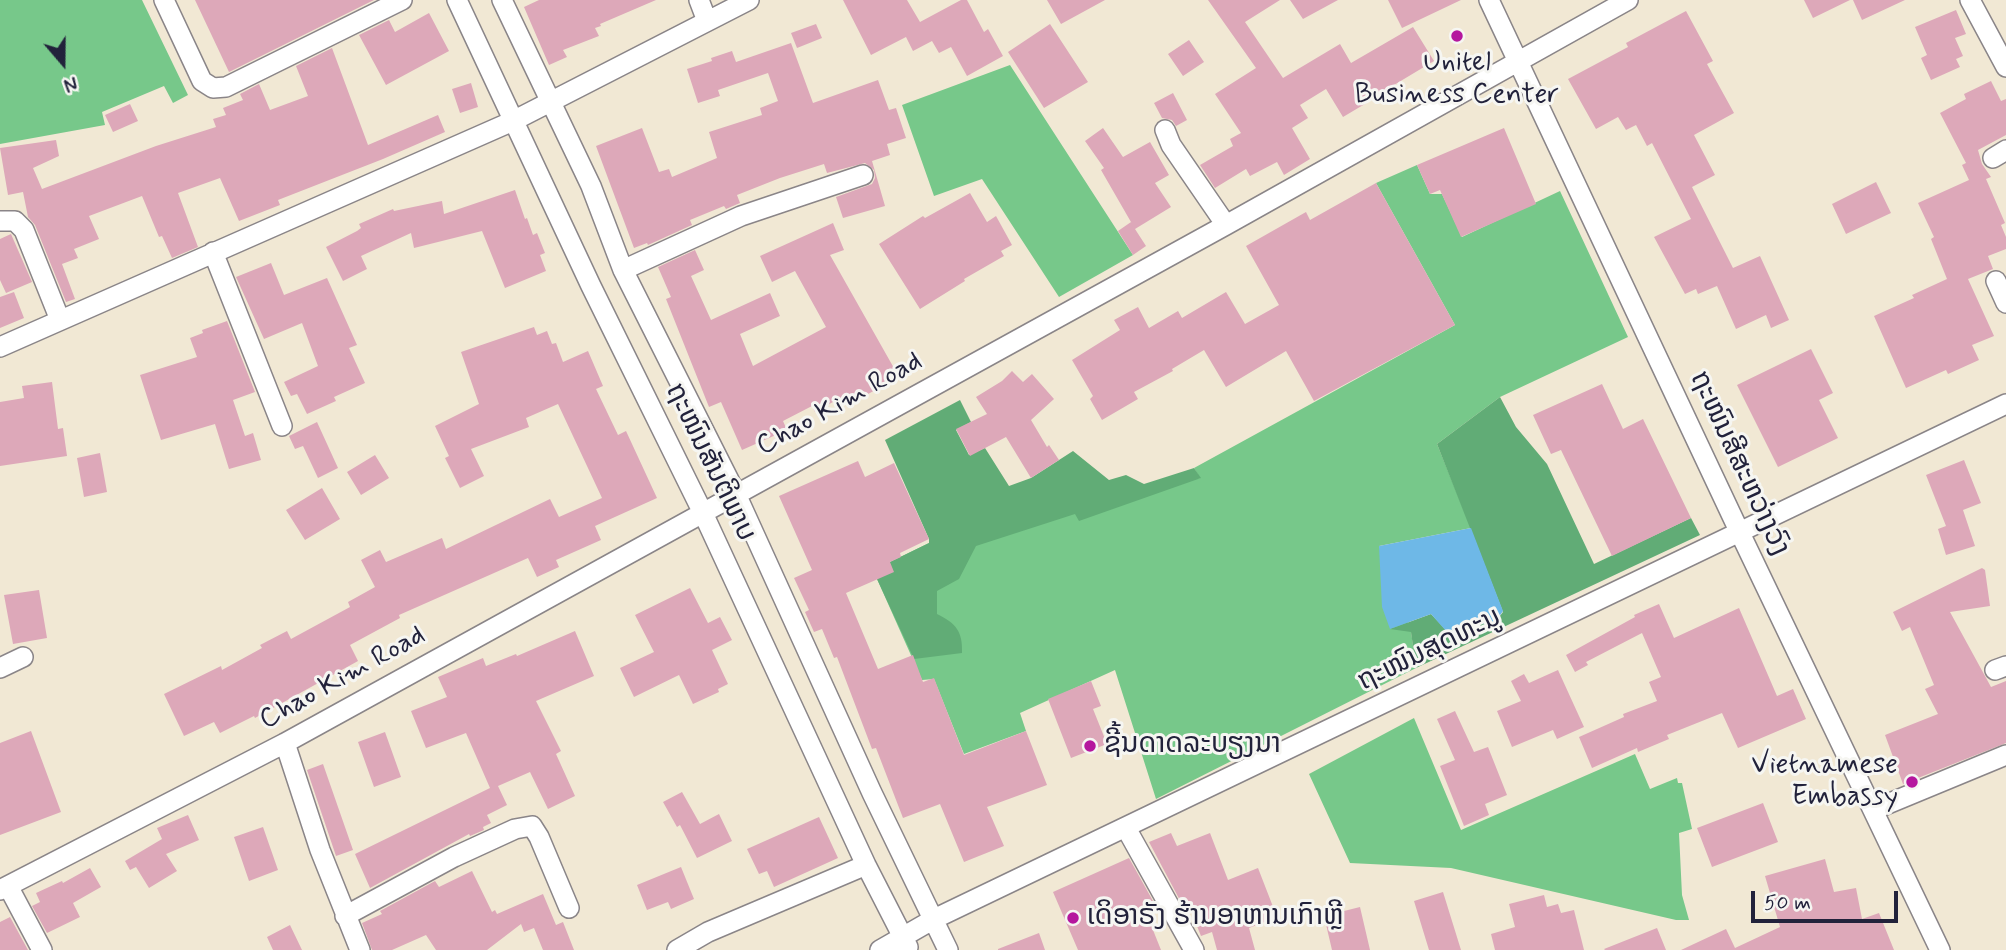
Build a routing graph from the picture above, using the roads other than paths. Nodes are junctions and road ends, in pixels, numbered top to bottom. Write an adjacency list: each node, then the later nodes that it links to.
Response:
1 (164, 0): 2 (street)
2 (402, 0)
3 (457, 0): 14 (street, ຖະໜົນສັນຕິພາບ)
4 (502, 0): 13 (street, ຖະໜົນສັນຕິພາບ)
5 (699, 0): 10 (street)
6 (749, 0): 10 (street)
7 (1489, 0): 11 (street, ຖະໜົນສີສະຫວ່າງວົງ)
8 (1628, 0): 11 (street, Chao Kim Road)
9 (1970, 0): 12 (street)
10 (707, 22): 13 (street)
11 (1518, 62): 18 (street, Chao Kim Road); 29 (street, ຖະໜົນສີສະຫວ່າງວົງ)
12 (2006, 67)
13 (549, 101): 14 (street); 20 (street, ຖະໜົນສັນຕິພາບ)
14 (513, 121): 19 (street); 28 (street, ຖະໜົນສັນຕິພາບ)
15 (1165, 130): 18 (street)
16 (863, 175): 20 (street)
17 (0, 221): 23 (street)
18 (1226, 225): 27 (street, Chao Kim Road)
19 (213, 252): 23 (street); 26 (street)
20 (623, 270): 27 (street, ຖະໜົນສັນຕິພາບ)
21 (1996, 281): 22 (street)
22 (2006, 303)
23 (60, 320): 24 (street)
24 (0, 347)
25 (2006, 404): 29 (street, ຖະໜົນສຸດທະນູ)
26 (282, 426)
27 (736, 494): 28 (street, Chao Kim Road); 40 (street, ຖະໜົນສັນຕິພາບ)
28 (703, 513): 32 (street, Chao Kim Road); 36 (street, ຖະໜົນສັນຕິພາບ)
29 (1740, 533): 34 (street, ຖະໜົນສີສະຫວ່າງວົງ); 35 (street, ຖະໜົນສຸດທະນູ)
30 (23, 657): 31 (street)
31 (0, 668)
32 (285, 743): 37 (street, Chao Kim Road); 39 (street)
33 (2006, 755): 34 (street)
34 (1873, 810): 48 (street, ຖະໜົນສີສະຫວ່າງວົງ)
35 (1126, 828): 40 (street, ຖະໜົນສຸດທະນູ); 47 (street)
36 (866, 864): 41 (street, ຖະໜົນສັນຕິພາບ); 44 (street)
37 (4, 888): 42 (street)
38 (569, 908): 39 (street)
39 (345, 916): 43 (street)
40 (934, 919): 41 (street, ຖະໜົນສຸດທະນູ); 46 (street, ຖະໜົນສັນຕິພາບ)
41 (906, 944): 45 (street, ຖະໜົນສຸດທະນູ)
42 (42, 950)
43 (360, 950)
44 (677, 950)
45 (880, 950)
46 (948, 950)
47 (1194, 950)
48 (1940, 950)

